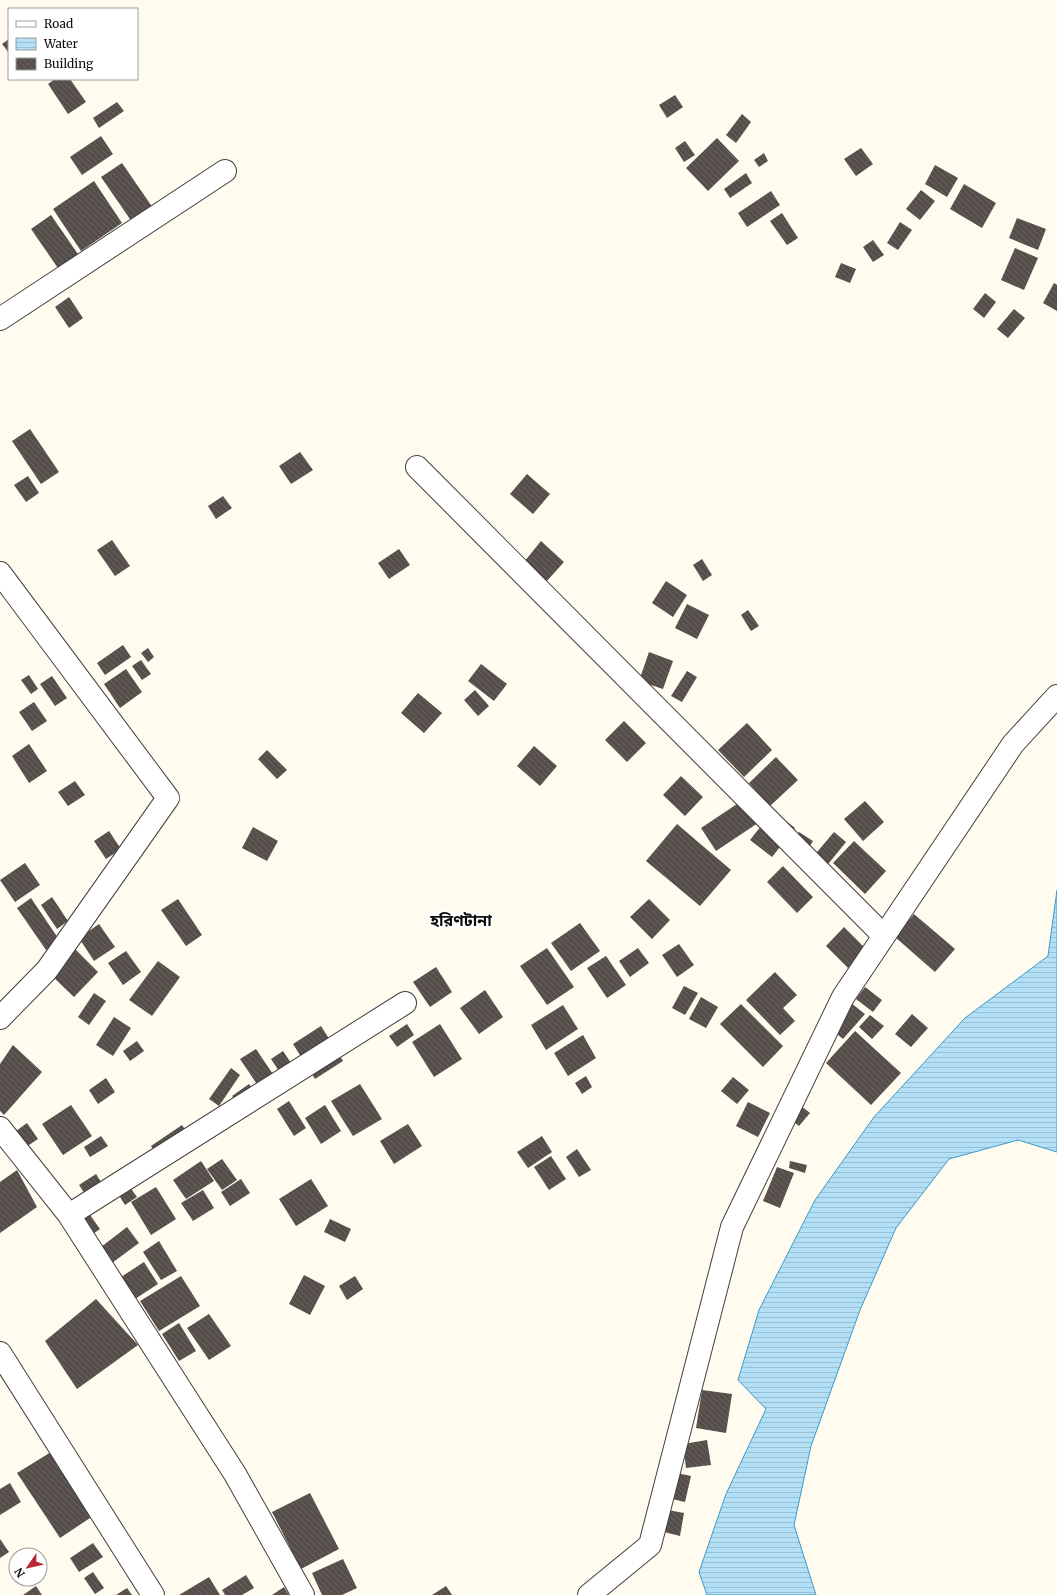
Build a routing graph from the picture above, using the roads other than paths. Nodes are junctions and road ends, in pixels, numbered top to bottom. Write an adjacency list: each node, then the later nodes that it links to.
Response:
1 (225, 171): 2 (street)
2 (0, 319)
3 (417, 467): 6 (street)
4 (0, 573): 8 (street)
5 (1057, 696): 6 (street)
6 (884, 936): 14 (street)
7 (405, 1003): 10 (street)
8 (0, 1018)
9 (0, 1128): 10 (street)
10 (69, 1215): 13 (street)
11 (0, 1353): 12 (street)
12 (153, 1595)
13 (303, 1595)
14 (589, 1595)

